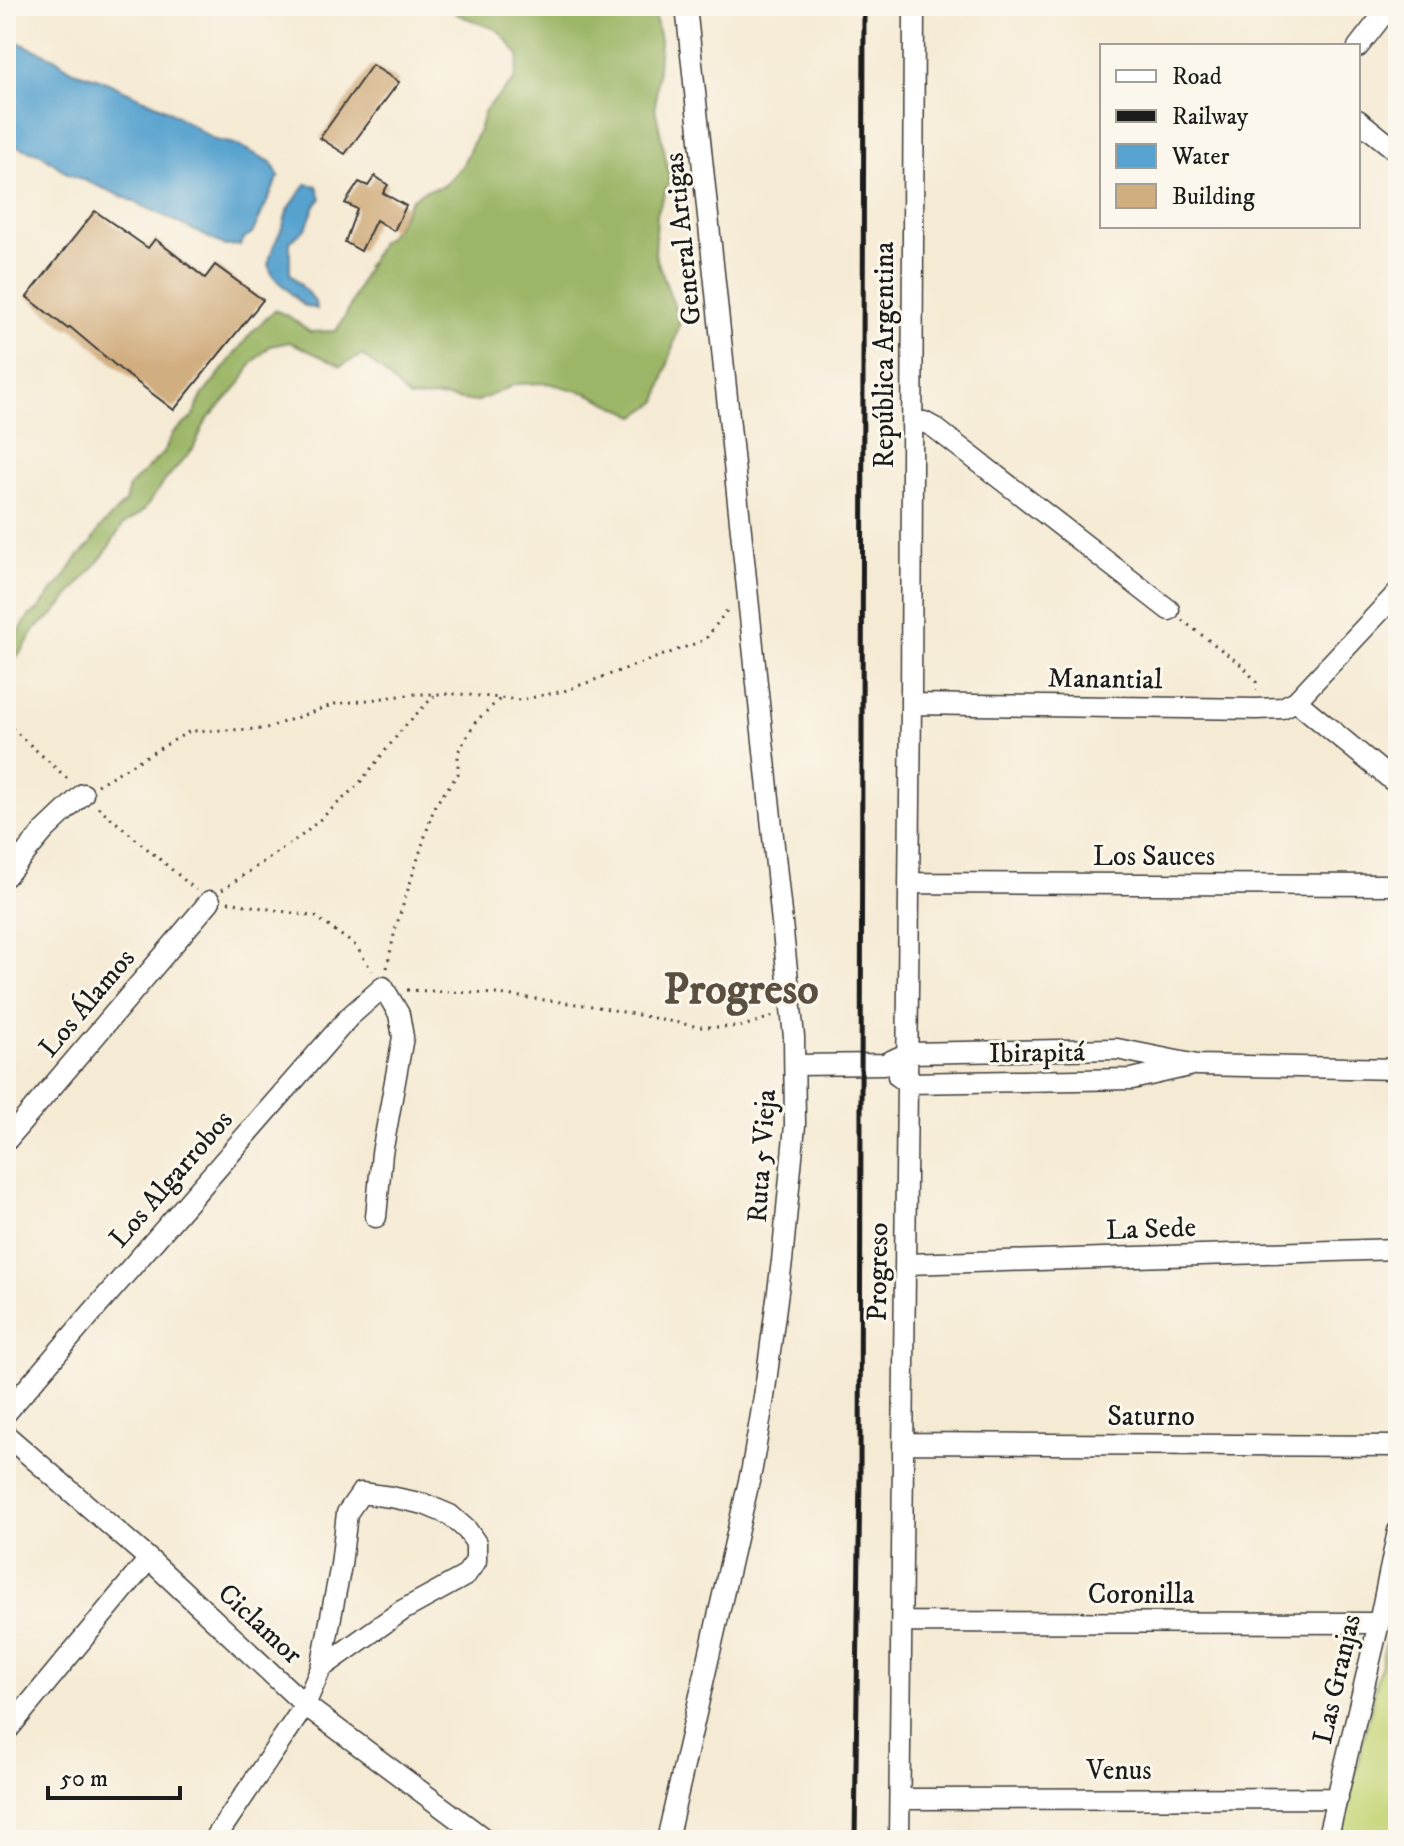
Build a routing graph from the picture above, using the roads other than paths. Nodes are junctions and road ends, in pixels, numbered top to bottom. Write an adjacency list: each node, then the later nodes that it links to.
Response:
1 (686, 6): 8 (street, General Artigas)
2 (914, 6): 7 (street, República Argentina)
3 (1390, 6): 4 (street)
4 (1360, 44)
5 (1360, 122): 6 (street)
6 (1398, 152)
7 (912, 425): 10 (street); 12 (street, República Argentina)
8 (734, 467): 21 (street, Ruta 5 Vieja)
9 (1398, 592): 11 (street)
10 (1169, 610)
11 (1296, 701): 12 (street, Manantial); 13 (street)
12 (911, 704): 16 (street, Progreso)
13 (1398, 785)
14 (83, 794): 15 (street)
15 (6, 876)
16 (909, 883): 17 (street, Los Sauces); 19 (street, Progreso)
17 (1398, 885)
18 (210, 901): 25 (street, Los Álamos)
19 (908, 1053): 20 (street, Ibirapitá); 22 (street, Ibirapitá); 24 (street, Progreso)
20 (884, 1064): 21 (street, Ibirapitá); 24 (street)
21 (796, 1065): 44 (street, Ruta 5 Vieja)
22 (1197, 1065): 23 (street, Ibirapitá); 24 (street, Ibirapitá)
23 (1398, 1069)
24 (908, 1083): 28 (street, Progreso)
25 (6, 1141)
26 (376, 1217): 29 (street, Los Algarrobos)
27 (1398, 1249): 28 (street, La Sede)
28 (906, 1264): 31 (street, Progreso)
29 (6, 1413)
30 (6, 1435): 34 (street, Ciclamor)
31 (904, 1443): 32 (street, Saturno); 35 (street, Progreso)
32 (1398, 1446)
33 (1398, 1531): 36 (street, Las Granjas)
34 (149, 1559): 38 (street, Ciclamor); 39 (street)
35 (902, 1622): 36 (street, Coronilla); 41 (street, Progreso)
36 (1379, 1623): 40 (street, Las Granjas)
37 (321, 1668): 37 (street); 38 (street)
38 (305, 1705): 42 (street); 43 (street, Ciclamor)
39 (6, 1732)
40 (1338, 1798): 41 (street, Venus); 46 (street, Las Granjas)
41 (901, 1799): 45 (street, Progreso)
42 (214, 1840)
43 (486, 1840)
44 (667, 1840)
45 (899, 1840)
46 (1327, 1840)

